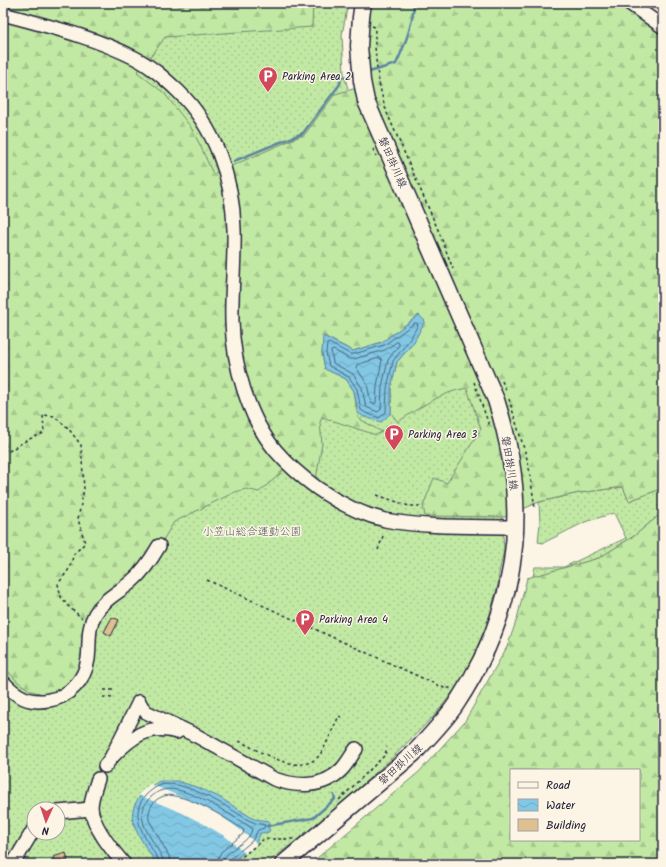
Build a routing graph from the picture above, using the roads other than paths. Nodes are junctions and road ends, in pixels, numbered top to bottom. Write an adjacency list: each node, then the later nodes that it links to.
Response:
1 (363, 3): 5 (main road, 磐田掛川線)
2 (629, 3): 4 (street)
3 (3, 14): 5 (street)
4 (663, 27)
5 (516, 526): 16 (main road, 磐田掛川線)
6 (158, 546): 7 (street)
7 (3, 682)
8 (211, 744): 8 (street); 9 (street)
9 (356, 749)
10 (98, 778): 11 (street)
11 (91, 809): 12 (street); 15 (street)
12 (66, 811)
13 (27, 841): 14 (street)
14 (13, 864)
15 (124, 864)
16 (283, 864)

